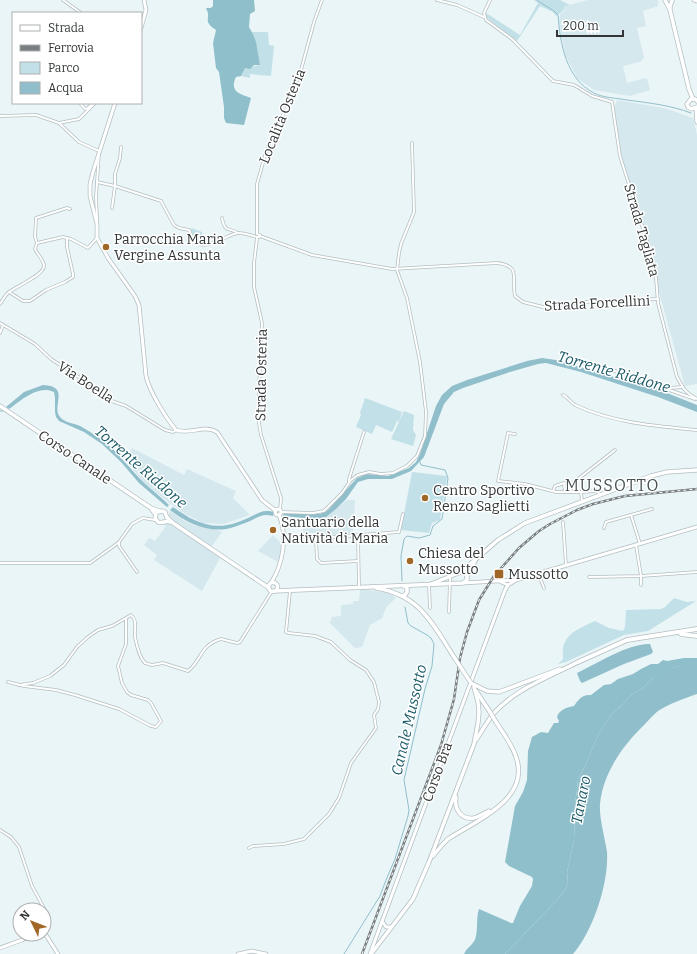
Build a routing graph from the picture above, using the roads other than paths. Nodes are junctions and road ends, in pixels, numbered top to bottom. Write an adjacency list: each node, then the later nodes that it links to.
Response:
1 (63, 0): 9 (street)
2 (144, 0): 11 (street)
3 (322, 0): 34 (street, Località Osteria)
4 (437, 0): 10 (street)
5 (490, 0): 10 (street)
6 (665, 0): 7 (main road); 8 (main road)
7 (673, 0): 8 (main road)
8 (670, 10): 12 (main road)
9 (80, 12)
10 (484, 17): 40 (street, Strada Tagliata)
11 (142, 24)
12 (689, 90): 13 (main road); 14 (main road)
13 (695, 100): 14 (main road)
14 (688, 101): 20 (main road)
15 (81, 104): 16 (street)
16 (93, 104)
17 (93, 104): 23 (street)
18 (115, 104): 26 (street)
19 (697, 107): 20 (main road); 22 (main road)
20 (692, 109): 22 (main road)
21 (0, 116): 23 (street)
22 (696, 120)
23 (59, 123): 26 (street)
24 (412, 143): 38 (street)
25 (121, 147): 28 (street)
26 (99, 152): 27 (street); 32 (street)
27 (97, 182): 28 (street); 32 (street)
28 (115, 186): 29 (street); 33 (street)
29 (112, 208)
30 (70, 209): 37 (street)
31 (222, 218): 33 (street)
32 (96, 221): 36 (street)
33 (238, 233): 34 (street)
34 (258, 236): 38 (street); 69 (street, Strada Osteria)
35 (67, 238): 36 (street); 37 (street); 39 (street)
36 (97, 238): 53 (street)
37 (37, 243): 39 (street)
38 (397, 270): 40 (street, Strada Forcellini); 59 (street)
39 (8, 292): 41 (street)
40 (658, 299): 45 (street, Strada Tagliata)
41 (0, 304)
42 (1, 324): 43 (street); 53 (street, Via Boella)
43 (0, 333)
44 (610, 369): 46 (street, Strada Tagliata)
45 (679, 380): 47 (street); 48 (street, Strada Tagliata)
46 (668, 388): 47 (street, Strada Tagliata); 49 (street, Strada Tagliata)
47 (673, 388): 48 (street, Strada Tagliata)
48 (683, 388): 49 (street); 51 (street, Strada Tagliata)
49 (679, 393): 51 (street, Strada Tagliata)
50 (563, 395): 54 (street)
51 (697, 399)
52 (0, 406): 66 (main road, Corso Canale)
53 (176, 430): 69 (street)
54 (697, 430)
55 (364, 432): 59 (street)
56 (515, 434): 60 (street)
57 (615, 450): 62 (street)
58 (697, 470): 64 (main road)
59 (349, 482): 69 (street)
60 (553, 491): 61 (street); 61 (street)
61 (565, 492): 62 (street)
62 (570, 492): 63 (street)
63 (581, 492): 64 (street); 65 (street)
64 (600, 494): 65 (main road)
65 (582, 501): 88 (main road)
66 (151, 508): 68 (main road, Corso Canale); 71 (main road, Corso Canale)
67 (652, 509): 72 (street)
68 (159, 511): 71 (main road); 73 (main road, Corso Canale)
69 (279, 512): 83 (street)
70 (403, 514): 81 (street)
71 (156, 515): 74 (street); 75 (main road, Corso Canale)
72 (631, 515): 80 (street); 85 (street)
73 (167, 517): 76 (main road); 78 (main road, Corso Canale)
74 (150, 520): 75 (street); 84 (street)
75 (157, 521): 76 (main road, Corso Canale)
76 (165, 521): 78 (main road, Corso Canale)
77 (562, 522): 89 (street)
78 (173, 523): 99 (main road, Corso Canale)
79 (697, 527): 85 (street)
80 (604, 528)
81 (358, 536): 82 (street); 86 (street)
82 (316, 539): 83 (street); 86 (street)
83 (284, 541): 94 (street)
84 (118, 543): 87 (street); 90 (street)
85 (638, 544): 89 (street); 95 (street)
86 (358, 561): 111 (street)
87 (0, 563)
88 (471, 565): 91 (main road); 97 (main road)
89 (566, 565): 93 (street)
90 (137, 572)
91 (459, 572): 96 (main road); 97 (main road); 100 (main road)
92 (697, 572): 95 (street)
93 (538, 573): 104 (street); 112 (street)
94 (275, 576): 102 (street); 106 (street)
95 (641, 576): 98 (street); 109 (street)
96 (450, 577): 103 (street); 105 (main road)
97 (467, 577): 100 (main road); 101 (street)
98 (589, 577)
99 (260, 582): 102 (main road, Corso Canale); 113 (main road, Corso Canale)
100 (461, 582): 101 (street); 103 (main road)
101 (471, 582): 104 (street)
102 (271, 583): 106 (main road, Corso Canale); 113 (main road)
103 (450, 583): 105 (main road); 120 (street)
104 (507, 583): 136 (street, Corso Bra)
105 (430, 584): 107 (main road); 119 (street)
106 (277, 585): 113 (main road); 114 (main road)
107 (414, 585): 108 (main road); 115 (main road)
108 (402, 586): 110 (main road); 115 (main road); 116 (main road)
109 (641, 586)
110 (369, 587): 111 (main road); 116 (main road)
111 (359, 588): 114 (main road)
112 (544, 588)
113 (272, 590): 114 (main road); 121 (street)
114 (290, 591): 133 (street)
115 (407, 592): 117 (main road); 118 (main road)
116 (398, 594): 117 (main road)
117 (402, 596): 118 (main road)
118 (412, 601): 128 (main road, bridge)
119 (430, 608)
120 (449, 612)
121 (126, 618): 127 (street); 127 (street)
122 (697, 630): 123 (highway)
123 (675, 633): 124 (highway); 125 (highway)
124 (697, 636)
125 (578, 662): 128 (main road); 129 (main road)
126 (8, 682): 127 (street)
127 (19, 685)
128 (473, 685): 129 (main road); 131 (main road, bridge)
129 (474, 744): 130 (main road)
130 (465, 769): 131 (main road); 134 (main road)
131 (500, 805): 134 (main road)
132 (0, 830): 135 (street)
133 (249, 848)
134 (429, 862): 137 (main road)
135 (41, 902)
136 (382, 920): 137 (street); 145 (street, Corso Bra)
137 (394, 927): 138 (main road)
138 (387, 935): 145 (main road); 146 (main road)
139 (16, 942): 141 (street)
140 (50, 942): 142 (street)
141 (0, 948)
142 (58, 954)
143 (238, 954): 144 (street)
144 (266, 954)
145 (370, 954)
146 (374, 954)

